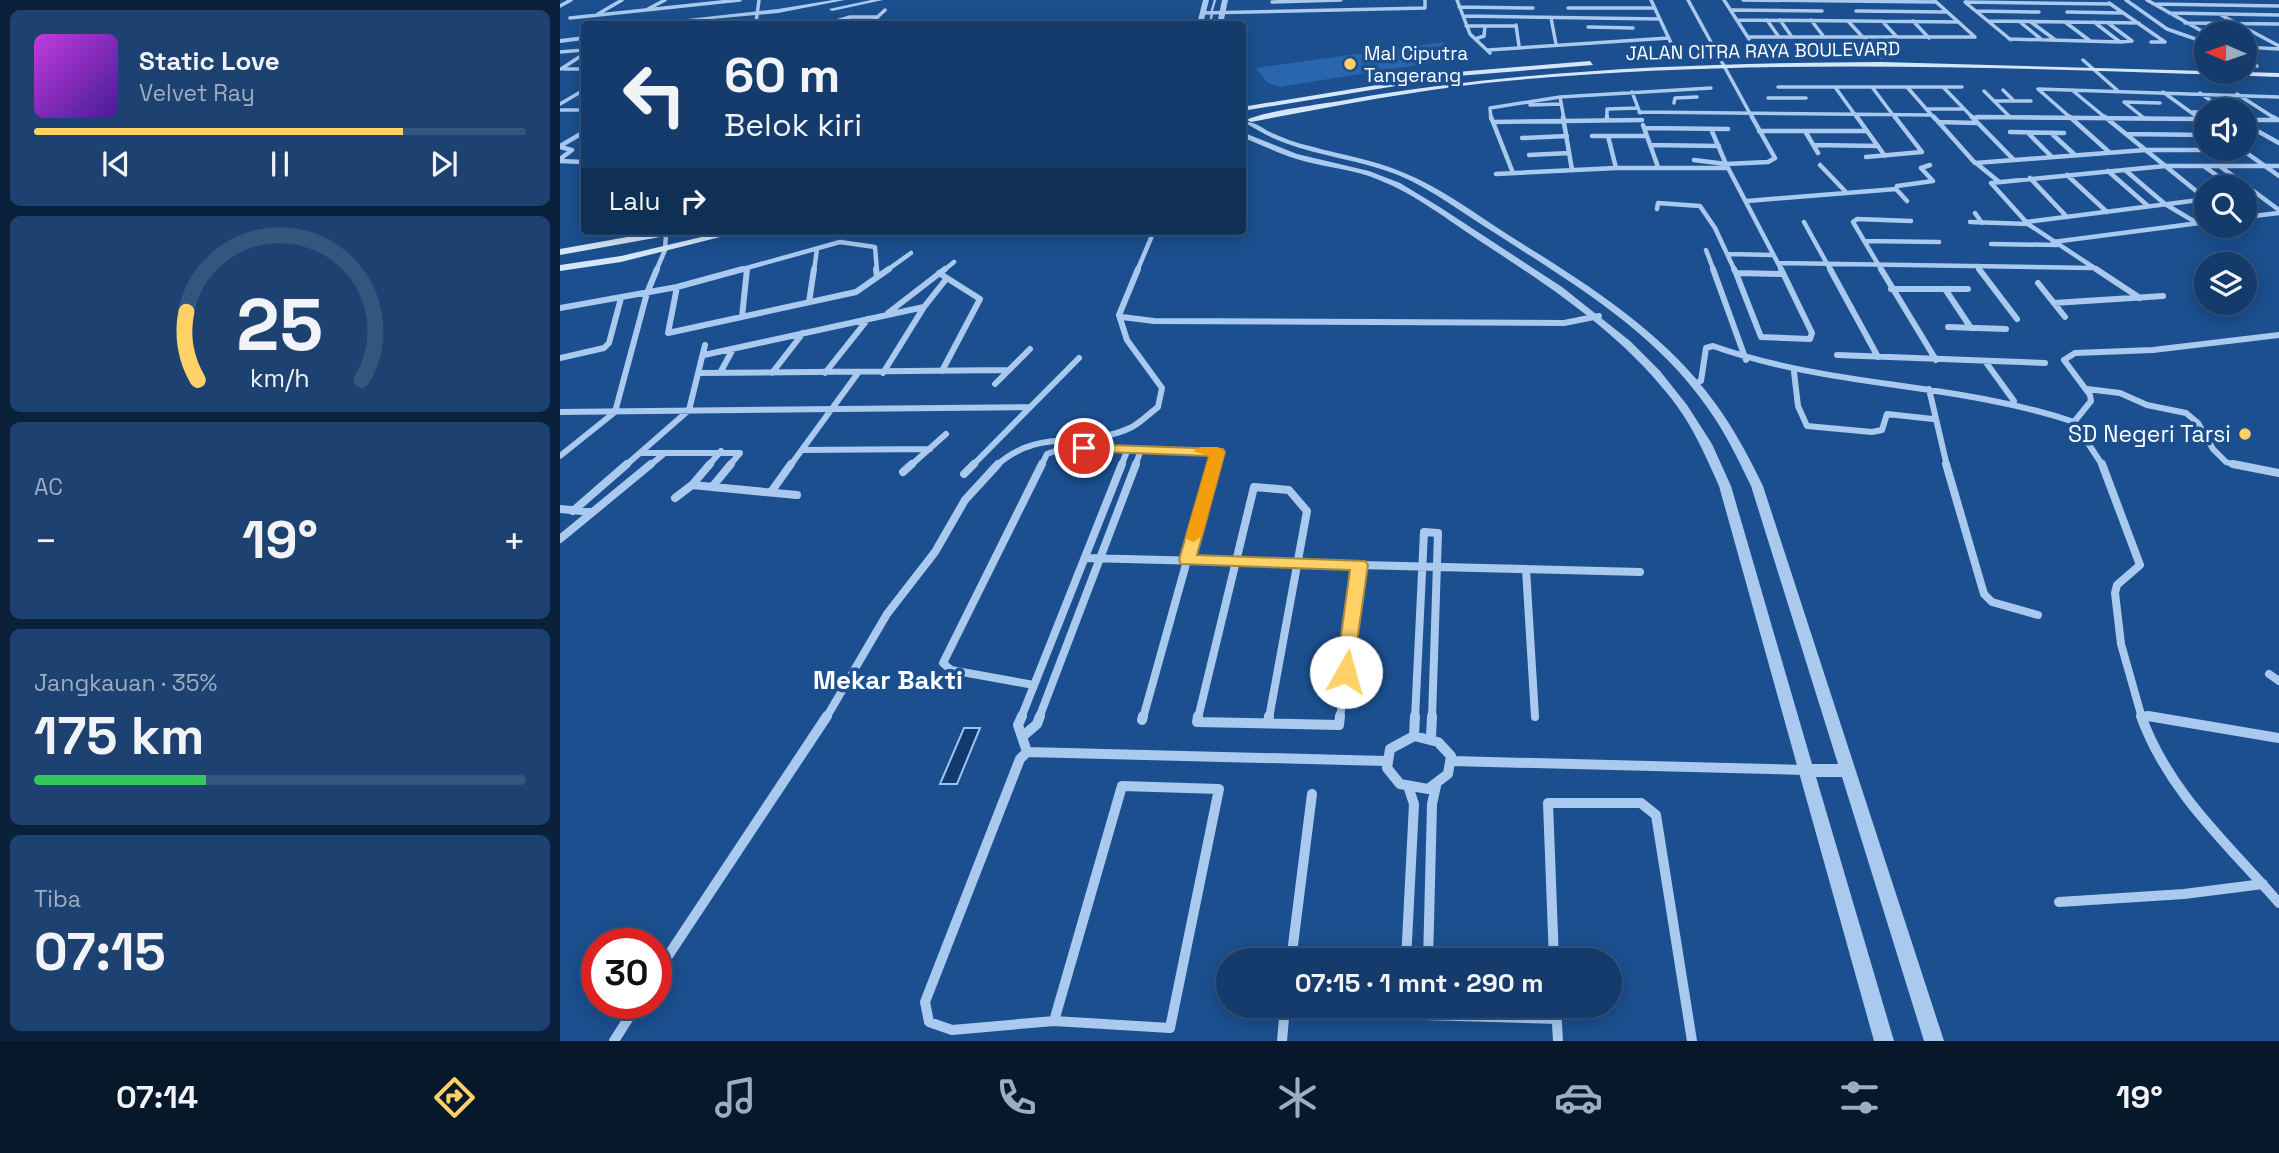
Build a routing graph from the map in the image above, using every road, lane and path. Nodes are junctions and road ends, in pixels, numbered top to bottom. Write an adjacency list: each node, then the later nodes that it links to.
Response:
1 (571, 0): 44 (street)
2 (622, 0): 66 (street)
3 (665, 0): 50 (street)
4 (702, 0): 40 (street)
5 (740, 0): 40 (street)
6 (759, 0): 68 (street)
7 (842, 0): 68 (street)
8 (880, 0): 68 (street)
9 (1206, 0): 61 (street)
10 (1225, 0): 56 (street)
11 (1340, 0): 29 (street)
12 (1425, 0): 57 (street)
13 (1457, 0): 46 (street)
14 (1532, 0): 47 (street)
15 (1565, 0): 48 (street)
16 (1651, 0): 49 (street)
17 (1688, 0): 151 (street)
18 (1724, 0): 52 (street)
19 (1743, 0): 20 (street)
20 (1796, 0): 30 (street)
21 (1829, 0): 30 (street); 31 (street)
22 (2035, 0): 36 (street)
23 (2104, 0): 38 (street)
24 (2126, 0): 129 (street)
25 (2147, 0): 39 (street)
26 (2195, 0): 41 (street)
27 (2225, 0): 42 (street)
28 (2253, 0): 43 (street)
29 (1272, 1): 57 (street)
30 (1813, 1): 54 (street)
31 (1846, 1): 32 (street); 53 (street)
32 (1864, 1): 33 (street)
33 (1935, 1): 58 (street)
34 (1964, 1): 35 (street); 55 (street)
35 (2026, 3): 36 (street); 59 (street)
36 (2040, 3): 37 (street)
37 (2055, 4): 38 (street); 60 (street)
38 (2111, 4): 62 (street)
39 (2154, 4): 41 (street); 63 (street)
40 (692, 5): 50 (street)
41 (2204, 5): 42 (street); 64 (street)
42 (2234, 5): 43 (street)
43 (2263, 5): 45 (street)
44 (560, 6)
45 (2279, 6)
46 (1460, 7): 47 (street); 67 (street)
47 (1533, 8): 71 (street)
48 (1568, 8): 49 (street); 74 (street)
49 (1655, 8): 77 (street)
50 (644, 10): 66 (street)
51 (885, 10): 69 (street)
52 (1732, 10): 54 (street); 78 (street)
53 (1856, 10): 58 (street); 91 (street)
54 (1822, 11): 89 (street)
55 (1976, 11): 59 (street); 95 (street)
56 (1218, 12): 57 (street); 61 (street); 88 (street)
57 (1270, 12)
58 (1947, 12): 98 (street)
59 (2039, 12): 100 (street)
60 (2067, 12): 62 (street); 102 (street)
61 (1204, 13): 87 (street)
62 (2124, 13): 105 (street)
63 (2169, 13): 64 (street); 106 (street)
64 (2220, 14): 65 (street); 97 (street)
65 (2279, 15)
66 (594, 16): 72 (street)
67 (1464, 16): 70 (street); 109 (street)
68 (759, 17): 82 (street); 83 (street); 84 (street)
69 (878, 17): 85 (street); 86 (street)
70 (1515, 17): 71 (street); 111 (street)
71 (1534, 17): 73 (street)
72 (569, 18)
73 (1551, 18): 74 (street); 143 (street)
74 (1570, 18): 75 (street)
75 (1586, 18): 76 (street); 114 (street)
76 (1630, 19): 77 (street); 115 (street)
77 (1660, 19): 126 (street)
78 (1737, 20): 79 (street); 119 (street)
79 (1767, 20): 80 (street); 120 (street)
80 (1780, 20): 81 (street); 121 (street)
81 (1811, 20): 89 (street); 122 (street)
82 (694, 21)
83 (737, 21)
84 (757, 21)
85 (836, 21)
86 (873, 21)
87 (1201, 21)
88 (1220, 21)
89 (1832, 21): 90 (street)
90 (1848, 21): 91 (street); 123 (street)
91 (1865, 21): 92 (street)
92 (1882, 21): 93 (street); 124 (street)
93 (1913, 21): 94 (street); 127 (street)
94 (1927, 21): 98 (street); 128 (street)
95 (1988, 21): 96 (street); 132 (street)
96 (2019, 21): 99 (street); 133 (street)
97 (2232, 21)
98 (1959, 22): 128 (street)
99 (2031, 22): 100 (street); 134 (street)
100 (2052, 22): 101 (street)
101 (2064, 22): 102 (street); 137 (street)
102 (2081, 22): 103 (street)
103 (2094, 22): 104 (street); 139 (street)
104 (2108, 23): 105 (street); 139 (street)
105 (2139, 23): 140 (street)
106 (2185, 23): 107 (street); 113 (street)
107 (2194, 23)
108 (2258, 24): 112 (street)
109 (1466, 26): 110 (street); 130 (street)
110 (1485, 26): 111 (street); 130 (street)
111 (1516, 26): 144 (street)
112 (2279, 26)
113 (2194, 28)
114 (1589, 29): 115 (street); 136 (street)
115 (1633, 29): 131 (street)
116 (581, 31): 117 (street)
117 (560, 33)
118 (2258, 35): 146 (street)
119 (1748, 37): 120 (street); 138 (street)
120 (1779, 37): 121 (street)
121 (1792, 37): 122 (street)
122 (1824, 37): 123 (street)
123 (1862, 37): 124 (street); 150 (street)
124 (1897, 37): 127 (street)
125 (581, 38): 135 (street)
126 (1669, 38): 131 (street); 141 (street)
127 (1929, 38): 128 (street)
128 (1944, 38)
129 (2194, 38)
130 (1475, 39): 144 (street)
131 (1637, 39): 136 (street)
132 (2009, 39): 133 (street); 142 (street)
133 (2042, 40): 134 (street)
134 (2055, 40): 137 (street)
135 (560, 41)
136 (1593, 41): 143 (street)
137 (2090, 41): 139 (street)
138 (1751, 42)
139 (2120, 42)
140 (2151, 42)
141 (1671, 43)
142 (2014, 43)
143 (1556, 44): 144 (street)
144 (1519, 46)
145 (2258, 46): 146 (street)
146 (2279, 47)
147 (560, 52): 148 (street)
148 (581, 52)
149 (581, 54): 158 (street)
150 (1881, 57): 151 (main road, JALAN CITRA RAYA BOULEVARD); 152 (main road, JALAN CITRA RAYA BOULEVARD)
151 (1718, 58): 155 (street); 201 (main road, JALAN CITRA RAYA BOULEVARD)
152 (2083, 60): 153 (main road, JALAN CITRA RAYA BOULEVARD); 156 (street)
153 (2194, 64)
154 (2258, 66): 157 (main road)
155 (1724, 67): 156 (main road, JALAN CITRA RAYA BOULEVARD); 205 (street); 223 (main road, JALAN CITRA RAYA BOULEVARD)
156 (2093, 68): 160 (main road, JALAN CITRA RAYA BOULEVARD); 173 (street)
157 (2279, 68)
158 (561, 69): 159 (street)
159 (581, 69)
160 (2279, 75)
161 (1798, 87): 162 (street); 184 (street); 185 (street)
162 (1835, 87): 163 (street); 207 (street)
163 (1872, 87): 164 (street); 209 (street)
164 (1907, 87): 165 (street); 197 (street)
165 (1943, 87): 166 (street); 198 (street)
166 (1962, 87)
167 (1711, 88): 168 (street)
168 (1694, 89): 176 (street); 181 (street)
169 (2071, 89): 172 (street); 213 (street); 214 (street)
170 (1984, 90): 187 (street)
171 (2004, 90): 188 (street)
172 (2109, 90): 173 (street); 190 (street)
173 (2118, 90): 174 (street)
174 (2126, 90): 177 (street); 192 (street)
175 (581, 92): 194 (street)
176 (1632, 92): 180 (street); 202 (street)
177 (2163, 92): 178 (street); 204 (street)
178 (2200, 93): 179 (street); 186 (street)
179 (2236, 94): 183 (street); 220 (street)
180 (1560, 97): 195 (street); 196 (street)
181 (1697, 97): 191 (street); 203 (street)
182 (1768, 97): 184 (street)
183 (2279, 97)
184 (1784, 98): 185 (street)
185 (1806, 98): 206 (street)
186 (2207, 98)
187 (1995, 101): 188 (street); 212 (street)
188 (2015, 101): 189 (street)
189 (2031, 101)
190 (2124, 102): 192 (street); 215 (street)
191 (1674, 103)
192 (2141, 103): 193 (street)
193 (2160, 103)
194 (560, 104)
195 (1561, 104): 196 (street); 217 (street)
196 (1510, 106): 221 (street)
197 (1927, 109): 198 (street); 210 (street)
198 (1963, 109): 211 (street)
199 (560, 110): 200 (street)
200 (581, 110)
201 (1246, 110)
202 (1638, 110): 203 (street); 218 (street); 219 (street)
203 (1704, 112): 205 (street)
204 (2191, 112): 208 (street)
205 (1750, 113): 206 (street); 230 (street)
206 (1816, 114): 207 (street)
207 (1855, 114): 209 (street); 232 (street)
208 (2194, 114)
209 (1894, 115): 210 (street); 263 (street)
210 (1932, 115): 222 (street)
211 (1971, 117): 212 (street); 224 (street)
212 (2010, 117): 213 (street)
213 (2070, 117): 214 (street); 257 (street)
214 (2106, 118): 215 (street); 238 (street)
215 (2144, 118): 216 (street)
216 (2194, 119)
217 (1564, 120): 218 (street); 221 (street); 241 (street)
218 (1607, 120): 219 (street)
219 (1642, 120): 226 (street)
220 (2278, 120): 225 (street)
221 (1493, 122): 286 (street)
222 (1938, 122): 224 (street); 271 (street)
223 (1247, 123): 357 (street)
224 (1977, 123): 267 (street)
225 (2257, 123)
226 (1645, 128): 227 (street); 244 (street)
227 (1711, 129): 228 (street); 251 (street)
228 (1728, 129)
229 (2257, 130): 247 (street)
230 (1759, 131): 231 (street); 274 (street)
231 (1805, 131): 232 (street); 249 (street)
232 (1867, 131): 252 (street)
233 (2010, 132): 234 (street)
234 (2027, 132): 235 (street); 265 (street)
235 (2050, 133): 236 (street); 262 (street)
236 (2064, 133)
237 (581, 134): 250 (street)
238 (2126, 134): 239 (street); 255 (street)
239 (2194, 135)
240 (1246, 136): 359 (street)
241 (1567, 136): 245 (street); 258 (street)
242 (1592, 136): 243 (street)
243 (1608, 136): 244 (street); 281 (street)
244 (1647, 136): 248 (street)
245 (1539, 137): 246 (street); 260 (street)
246 (1521, 138)
247 (2279, 143): 253 (street)
248 (1650, 145): 251 (street); 277 (street)
249 (1814, 145): 252 (street); 259 (street)
250 (560, 146): 269 (street)
251 (1719, 146): 274 (street)
252 (1878, 146): 263 (street)
253 (2271, 146)
254 (2194, 149): 255 (street)
255 (2145, 150): 257 (street); 275 (street)
256 (1691, 152): 266 (street)
257 (2109, 152): 262 (street)
258 (1569, 153): 260 (street); 283 (street)
259 (1818, 153)
260 (1548, 154): 261 (street)
261 (1529, 155)
262 (2075, 155): 265 (street)
263 (1885, 156): 264 (street)
264 (1866, 157)
265 (2053, 157): 267 (street)
266 (1694, 160): 274 (street); 278 (street)
267 (2014, 160): 271 (street)
268 (2257, 160): 282 (street)
269 (561, 161): 270 (street)
270 (581, 162)
271 (1975, 163): 293 (street)
272 (1820, 164): 296 (street)
273 (1930, 165): 294 (street)
274 (1727, 166): 278 (street); 299 (street)
275 (2165, 166): 279 (street); 284 (street); 295 (street)
276 (2279, 166): 282 (street)
277 (1658, 167): 278 (street); 281 (street)
278 (1696, 167)
279 (2205, 167): 280 (street); 289 (street)
280 (2221, 167): 282 (street); 290 (street)
281 (1616, 168): 283 (street)
282 (2269, 168): 291 (street)
283 (1572, 170): 286 (street)
284 (2125, 170): 285 (street); 301 (street)
285 (2108, 171): 288 (street); 302 (street)
286 (1513, 173): 287 (street)
287 (1496, 174)
288 (2067, 175): 292 (street); 305 (street)
289 (2216, 175)
290 (2232, 175)
291 (2279, 176)
292 (2030, 178): 293 (street); 308 (street)
293 (1998, 181): 314 (street)
294 (1896, 189): 296 (street); 300 (street)
295 (2194, 189)
296 (1845, 191): 299 (street)
297 (2257, 193): 304 (street)
298 (2194, 200): 301 (street)
299 (1747, 201): 330 (street)
300 (1907, 201)
301 (2165, 204): 302 (street); 310 (street)
302 (2148, 206): 305 (street)
303 (1657, 208): 329 (street)
304 (2279, 211): 307 (street)
305 (2107, 212): 308 (street)
306 (1975, 213): 313 (street)
307 (2257, 215)
308 (2067, 217): 314 (street)
309 (1912, 221): 320 (street)
310 (2194, 221)
311 (1804, 222): 333 (street)
312 (1970, 222): 313 (street)
313 (1982, 223): 314 (street)
314 (2027, 223): 323 (street)
315 (2194, 223): 323 (street)
316 (656, 235): 327 (main road)
317 (671, 235): 325 (street)
318 (723, 235): 325 (main road)
319 (1152, 235): 361 (street)
320 (1865, 241): 321 (street); 334 (street)
321 (1939, 242)
322 (1991, 244): 323 (street)
323 (2055, 244): 338 (street)
324 (817, 248): 337 (street); 342 (street); 353 (street)
325 (665, 250): 336 (main road); 349 (street)
326 (1706, 250): 379 (street)
327 (560, 253)
328 (911, 253): 342 (street)
329 (1728, 254): 330 (street); 340 (street)
330 (1773, 255): 332 (street)
331 (954, 262): 339 (street)
332 (1778, 263): 333 (street); 341 (street)
333 (1826, 264): 334 (street); 375 (street)
334 (1879, 265): 335 (street); 346 (street)
335 (1977, 266): 338 (street); 364 (street)
336 (560, 268)
337 (747, 268): 345 (street); 360 (street)
338 (2093, 268): 352 (street)
339 (940, 273): 343 (street); 358 (street)
340 (1735, 273): 341 (street); 341 (street)
341 (1783, 274)
342 (877, 278): 353 (street)
343 (947, 278): 355 (street); 383 (street)
344 (2038, 282): 354 (street)
345 (677, 287): 349 (street); 360 (street)
346 (1891, 289): 347 (street); 378 (street)
347 (1945, 289): 348 (street); 366 (street)
348 (1968, 289)
349 (647, 293): 351 (street); 400 (street)
350 (2163, 296): 352 (street)
351 (621, 298): 356 (street); 376 (street)
352 (2140, 298): 354 (street)
353 (810, 302): 360 (street)
354 (2054, 303): 362 (street)
355 (924, 307): 358 (street); 390 (street)
356 (560, 309)
357 (1621, 311): 359 (street); 391 (street)
358 (886, 315): 363 (street)
359 (1599, 316): 361 (street); 449 (street)
360 (743, 317)
361 (1122, 317): 461 (street)
362 (2065, 317)
363 (868, 319): 368 (street); 388 (street)
364 (2017, 319)
365 (1948, 327): 366 (street)
366 (1971, 328): 367 (street)
367 (2006, 329)
368 (803, 333): 371 (street); 387 (street)
369 (2279, 335): 394 (street)
370 (705, 345): 373 (street)
371 (733, 349): 373 (street); 386 (street)
372 (1030, 349): 382 (street)
373 (704, 355): 385 (street)
374 (1837, 355): 375 (street)
375 (1878, 357): 378 (street)
376 (560, 358)
377 (1079, 358): 396 (street)
378 (1936, 359): 380 (street)
379 (1746, 360): 384 (street); 391 (street)
380 (1985, 361): 381 (street); 395 (street)
381 (2045, 362)
382 (1008, 370): 383 (street); 392 (street)
383 (942, 371): 390 (street)
384 (1794, 372): 393 (street); 401 (street)
385 (700, 373): 386 (street); 397 (street)
386 (720, 373): 387 (street)
387 (772, 373): 388 (street)
388 (825, 373): 389 (street)
389 (858, 373): 390 (street); 398 (street)
390 (883, 373)
391 (1695, 383): 450 (street)
392 (995, 384)
393 (1929, 389): 395 (street); 401 (street)
394 (2087, 389): 402 (street); 413 (street)
395 (2015, 402): 402 (street)
396 (1030, 407): 398 (street); 414 (street)
397 (689, 410): 398 (street); 400 (street); 409 (street)
398 (826, 410): 406 (street)
399 (560, 412): 400 (street)
400 (615, 412): 411 (street)
401 (1933, 419): 434 (street)
402 (2074, 422): 438 (street)
403 (946, 434): 404 (street)
404 (930, 449): 406 (street); 412 (street)
405 (1128, 449): 407 (street); 424 (street); 437 (street)
406 (802, 450): 417 (street)
407 (1141, 450): 425 (street); 426 (street)
408 (721, 451): 410 (street); 415 (street); 416 (street)
409 (640, 453): 410 (street); 421 (street)
410 (665, 453): 422 (street)
411 (560, 456)
412 (903, 472)
413 (2279, 473)
414 (964, 474)
415 (691, 485): 416 (street); 419 (street)
416 (712, 487): 417 (street)
417 (771, 492): 418 (street)
418 (797, 495)
419 (675, 498)
420 (560, 509): 421 (street)
421 (573, 511): 422 (street)
422 (592, 512): 423 (street)
423 (560, 539)
424 (1085, 558): 425 (street); 437 (street)
425 (1100, 558): 426 (street); 443 (street)
426 (1187, 560): 427 (street); 440 (street)
427 (1236, 562): 428 (street); 428 (street); 441 (street)
428 (1297, 563): 429 (street); 441 (street)
429 (1359, 565): 430 (street); 441 (street)
430 (1422, 567): 431 (street); 431 (street); 442 (street)
431 (1437, 567): 432 (street); 444 (street)
432 (1526, 569): 433 (street); 439 (street)
433 (1640, 572)
434 (2038, 615)
435 (2269, 674): 436 (street)
436 (2279, 681)
437 (1034, 685): 443 (street)
438 (2142, 715): 445 (street); 454 (street)
439 (1535, 717)
440 (1142, 720)
441 (1268, 723)
442 (1414, 736): 444 (street); 447 (street)
443 (1022, 737): 446 (street)
444 (1431, 737): 448 (street)
445 (2279, 738)
446 (1027, 752): 447 (street); 466 (street)
447 (1386, 761): 452 (street)
448 (1452, 761): 449 (street); 451 (street)
449 (1805, 770): 450 (street); 471 (street)
450 (1846, 771): 472 (street)
451 (1436, 786): 452 (street); 459 (street)
452 (1409, 789): 458 (street)
453 (1312, 794): 457 (street)
454 (2263, 884): 455 (street); 456 (street)
455 (2059, 902)
456 (2279, 903)
457 (1293, 948)
458 (1407, 948)
459 (1428, 948)
460 (1553, 948): 470 (street)
461 (672, 950)
462 (1284, 1018): 468 (street)
463 (1542, 1018): 465 (street)
464 (628, 1019): 467 (street)
465 (1557, 1019): 469 (street)
466 (1054, 1021): 466 (street)
467 (614, 1041)
468 (1282, 1041)
469 (1558, 1041)
470 (1692, 1041)
471 (1884, 1041)
472 (1934, 1041)

